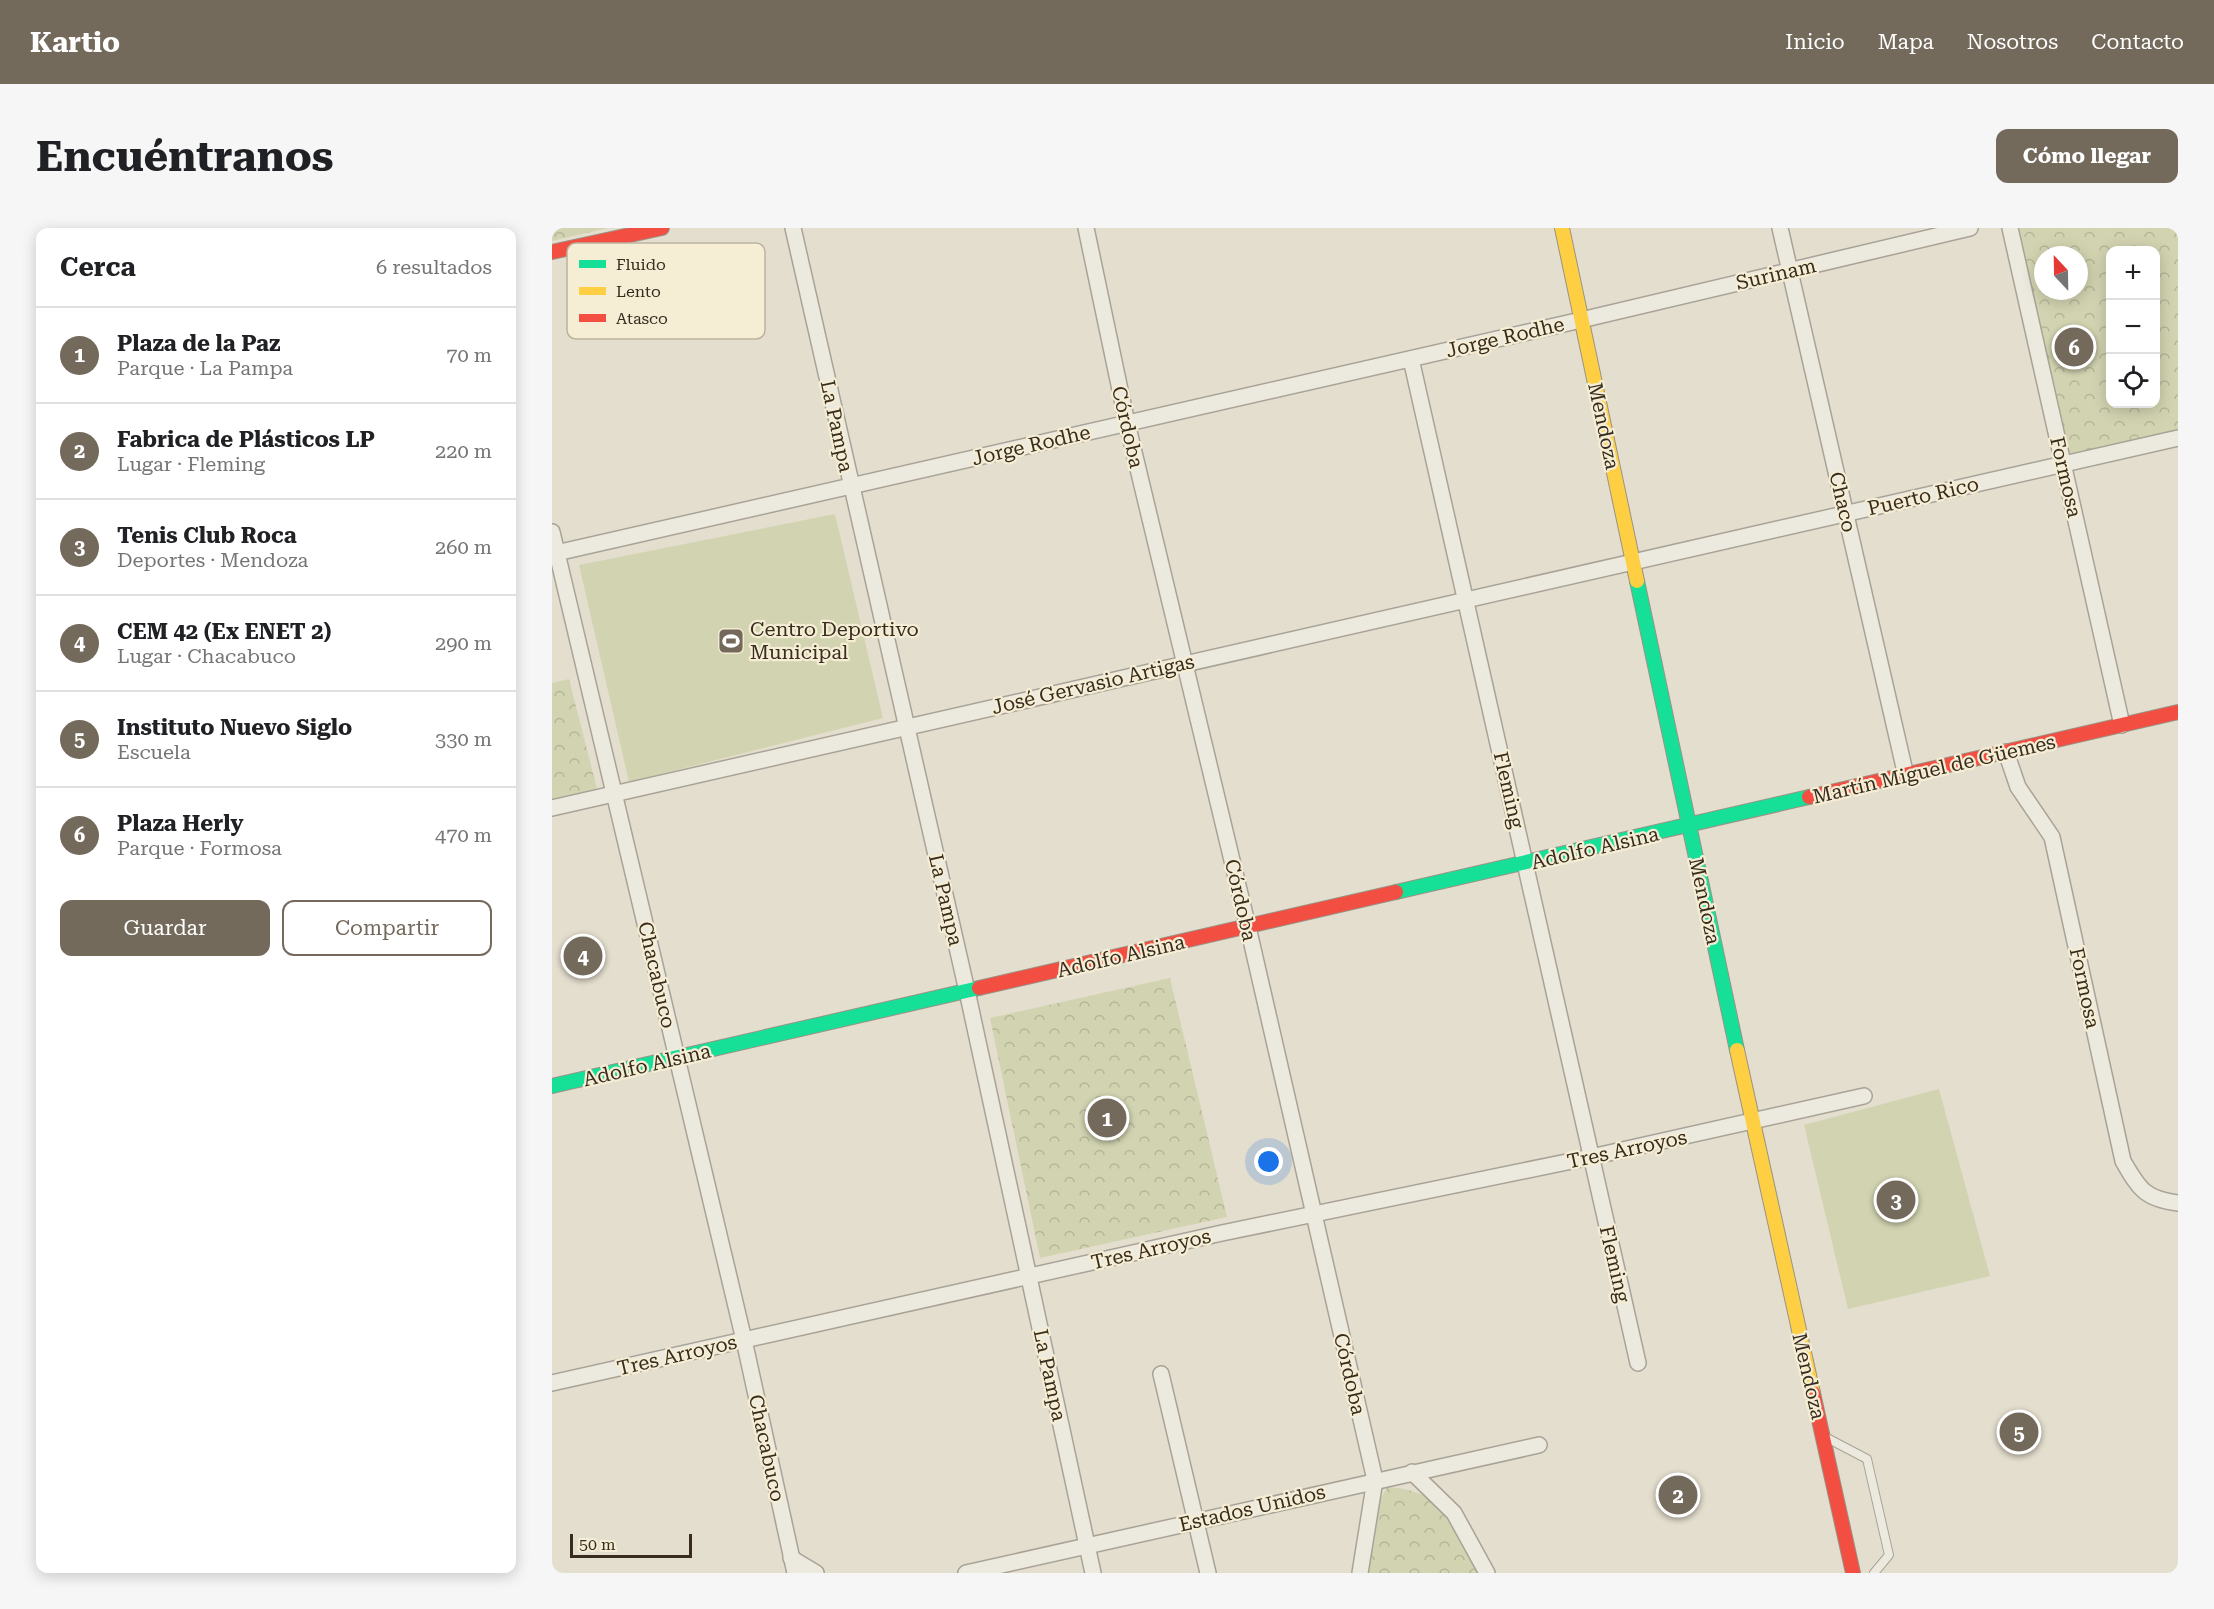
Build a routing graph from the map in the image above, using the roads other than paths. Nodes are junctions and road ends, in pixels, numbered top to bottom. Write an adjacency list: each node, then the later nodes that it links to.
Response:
1 (662, 228): 8 (main road)
2 (793, 228): 17 (street, La Pampa)
3 (1086, 228): 14 (street, Córdoba)
4 (1562, 228): 12 (main road, Mendoza)
5 (1780, 228): 11 (street, Chaco)
6 (1970, 228): 11 (street, Surinam)
7 (2010, 228): 16 (street, Formosa)
8 (593, 243)
9 (567, 249): 10 (main road)
10 (552, 252)
11 (1790, 271): 12 (street, Surinam); 18 (street, Chaco)
12 (1581, 320): 13 (street, Jorge Rodhe); 21 (main road, Mendoza)
13 (1411, 359): 14 (street, Jorge Rodhe); 22 (street, Fleming)
14 (1126, 423): 17 (street, Jorge Rodhe); 23 (street, Córdoba)
15 (2178, 438): 16 (street, Puerto Rico)
16 (2063, 464): 18 (street, Puerto Rico); 25 (street, Formosa)
17 (850, 486): 20 (street, Jorge Rodhe); 26 (street, La Pampa)
18 (1846, 514): 21 (street, Puerto Rico); 28 (street, Chaco)
19 (552, 532): 20 (street, Chacabuco)
20 (555, 553): 29 (street, Chacabuco)
21 (1633, 562): 22 (street, José Gervasio Artigas); 31 (main road, Mendoza)
22 (1466, 598): 23 (street, José Gervasio Artigas); 32 (street, Fleming)
23 (1184, 663): 26 (street, José Gervasio Artigas); 33 (street, Córdoba)
24 (2178, 712): 25 (main road, Martín Miguel de Güemes)
25 (2122, 725): 27 (main road, Martín Miguel de Güemes)
26 (906, 727): 29 (street, José Gervasio Artigas); 34 (street, La Pampa)
27 (2006, 752): 28 (main road, Martín Miguel de Güemes); 40 (street, Formosa)
28 (1906, 776): 31 (main road, Martín Miguel de Güemes)
29 (614, 794): 30 (street, José Gervasio Artigas); 35 (street, Chacabuco)
30 (552, 808)
31 (1690, 826): 32 (main road, Adolfo Alsina); 38 (main road, Mendoza)
32 (1526, 863): 33 (main road, Adolfo Alsina); 39 (street, Fleming)
33 (1248, 927): 34 (main road, Adolfo Alsina); 41 (street, Córdoba)
34 (967, 991): 35 (main road, Adolfo Alsina); 42 (street, La Pampa)
35 (676, 1058): 36 (main road, Adolfo Alsina); 43 (street, Chacabuco)
36 (552, 1086)
37 (1864, 1096): 38 (street, Tres Arroyos)
38 (1752, 1122): 39 (street, Tres Arroyos); 47 (main road, Mendoza)
39 (1591, 1157): 41 (street, Tres Arroyos); 44 (street, Fleming)
40 (2178, 1203)
41 (1312, 1214): 42 (street, Tres Arroyos); 50 (street, Córdoba)
42 (1029, 1276): 43 (street, Tres Arroyos); 52 (street, La Pampa)
43 (744, 1340): 46 (street, Tres Arroyos); 53 (street, Chacabuco)
44 (1638, 1363)
45 (1161, 1374): 51 (street)
46 (552, 1383)
47 (1822, 1435): 60 (main road, Mendoza); 61 (lane)
48 (1539, 1445): 49 (street, Estados Unidos)
49 (1412, 1472): 50 (street, Estados Unidos); 59 (street)
50 (1375, 1480): 51 (street, Estados Unidos); 58 (street, Córdoba)
51 (1196, 1521): 52 (street, Estados Unidos); 57 (street)
52 (1086, 1546): 55 (street, Estados Unidos); 56 (street, La Pampa)
53 (793, 1566): 54 (street, Chacabuco)
54 (816, 1573)
55 (966, 1573)
56 (1093, 1573)
57 (1208, 1573)
58 (1360, 1573)
59 (1487, 1573)
60 (1853, 1573)
61 (1874, 1573)

